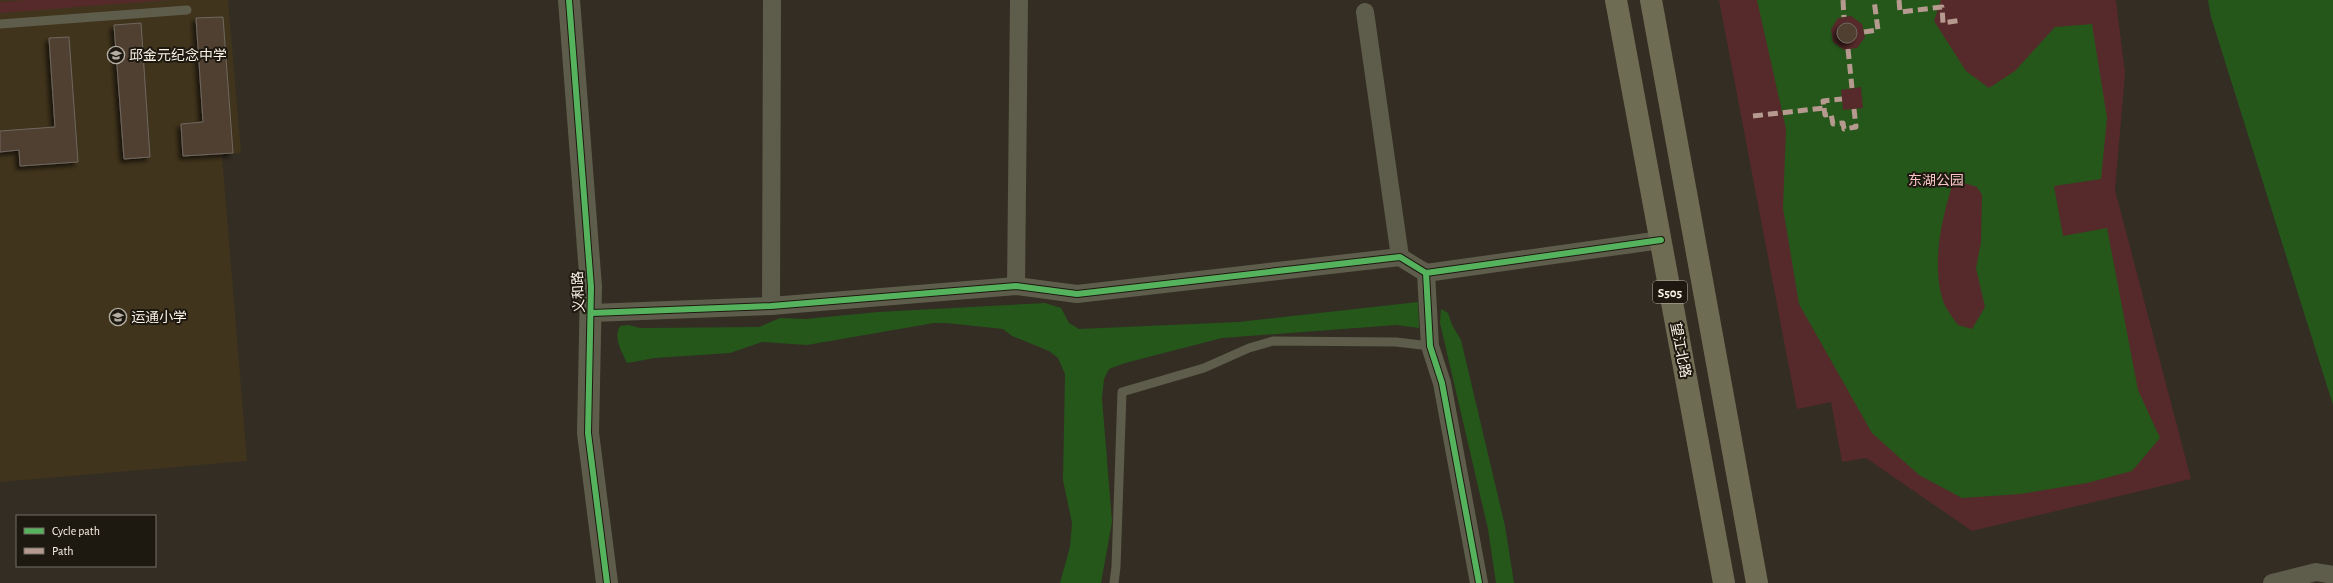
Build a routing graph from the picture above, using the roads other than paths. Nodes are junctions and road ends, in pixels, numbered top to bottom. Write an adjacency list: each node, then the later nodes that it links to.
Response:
1 (569, 0): 14 (street, 义和路)
2 (772, 0): 13 (street)
3 (1019, 0): 12 (street)
4 (1616, 0): 9 (main road, 望江北路 / S505)
5 (1650, 0): 21 (main road, S505)
6 (187, 10): 8 (lane)
7 (1365, 12): 10 (street)
8 (0, 24)
9 (1661, 240): 11 (street); 20 (main road, 望江北路 / S505)
10 (1400, 257): 11 (street); 12 (street)
11 (1426, 274): 15 (street)
12 (1016, 286): 13 (street)
13 (771, 306): 14 (street)
14 (592, 313): 17 (street, 义和路)
15 (1430, 346): 18 (lane); 19 (street)
16 (2333, 574): 22 (street)
17 (607, 583)
18 (1114, 583)
19 (1479, 583)
20 (1724, 583)
21 (1757, 583)
22 (2272, 583)

